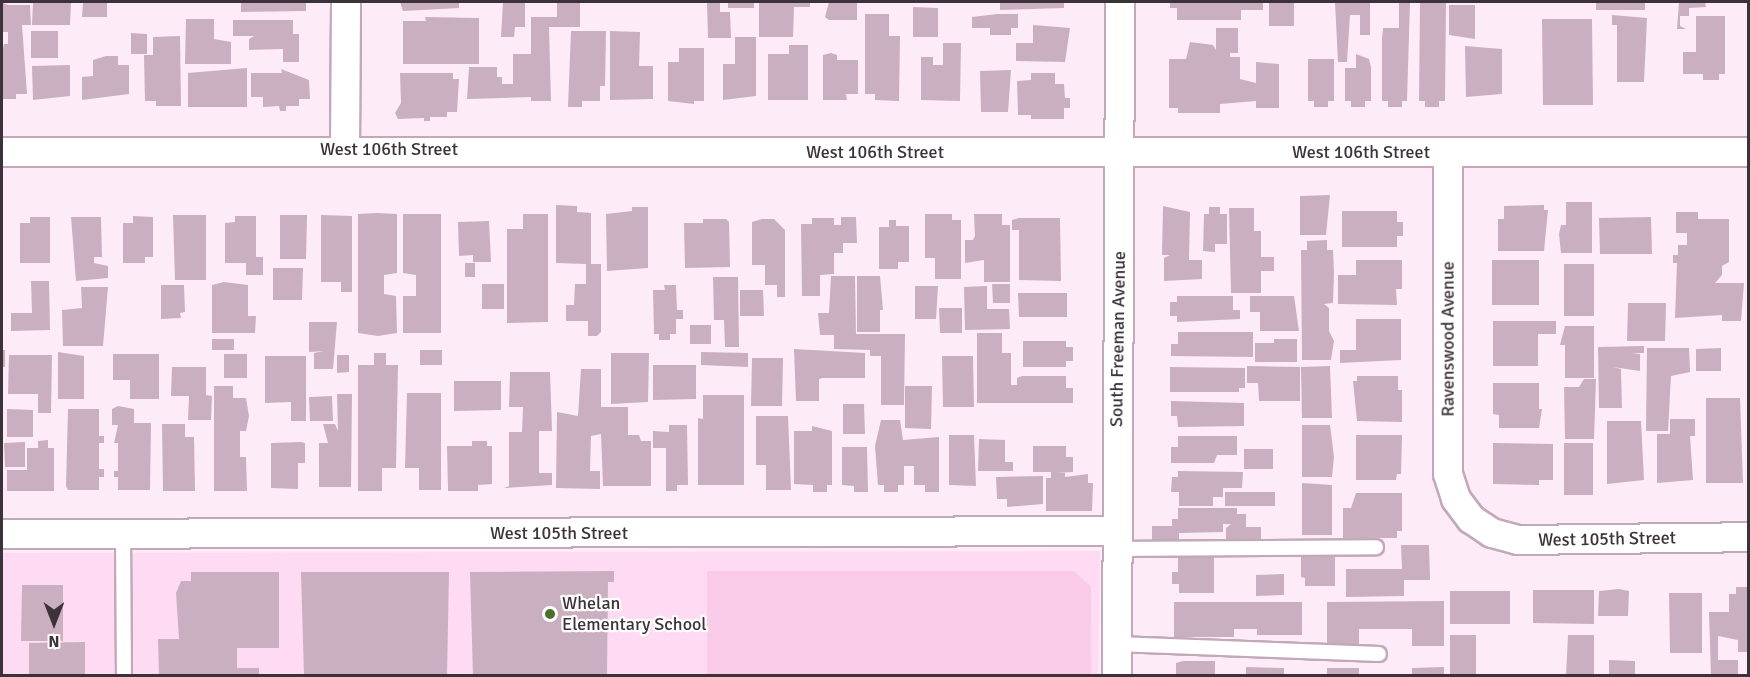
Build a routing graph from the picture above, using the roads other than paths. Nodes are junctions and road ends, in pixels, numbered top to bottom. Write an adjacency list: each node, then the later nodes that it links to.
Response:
1 (346, 2): 3 (street)
2 (1120, 2): 7 (street, South Freeman Avenue)
3 (345, 149): 4 (street, West 106th Street); 7 (street, West 106th Street)
4 (2, 152)
5 (1448, 152): 6 (street, West 106th Street); 7 (street, West 106th Street); 8 (street, Ravenswood Avenue)
6 (1749, 152)
7 (1121, 153): 12 (street, South Freeman Avenue)
8 (1471, 519): 11 (street, West 105th Street)
9 (2, 534): 10 (street, West 105th Street)
10 (123, 534): 12 (street, West 105th Street); 16 (lane)
11 (1749, 537)
12 (1116, 540): 13 (lane); 14 (street, South Freeman Avenue)
13 (1376, 547)
14 (1117, 644): 15 (lane); 17 (street, South Freeman Avenue)
15 (1379, 654)
16 (124, 675)
17 (1117, 675)

